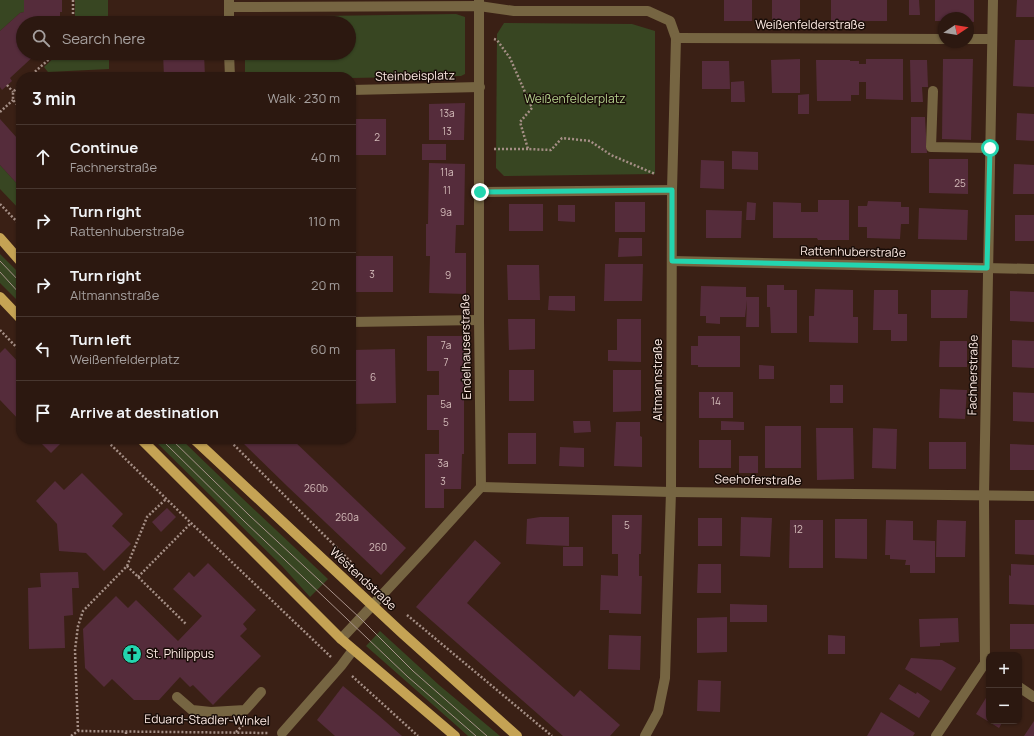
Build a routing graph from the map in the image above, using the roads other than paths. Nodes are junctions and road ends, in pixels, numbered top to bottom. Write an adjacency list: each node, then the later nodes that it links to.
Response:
1 (993, 0): 8 (street, Fachnerstraße)
2 (479, 3): 3 (street); 5 (street, Altmannstraße); 11 (street, Endelhauserstraße)
3 (229, 4): 4 (street)
4 (229, 16)
5 (676, 38): 6 (street, Weißenfelderstraße); 15 (street, Altmannstraße)
6 (938, 39)
7 (974, 39): 8 (street)
8 (992, 39): 14 (street, Fachnerstraße)
9 (230, 60): 10 (street)
10 (230, 72)
11 (480, 87): 12 (street, Steinbeisplatz); 16 (street, Endelhauserstraße)
12 (356, 90)
13 (933, 91): 14 (street)
14 (990, 148): 20 (street, Fachnerstraße)
15 (672, 190): 16 (street); 19 (street, Altmannstraße)
16 (480, 192): 24 (street, Endelhauserstraße)
17 (0, 238): 18 (main road)
18 (16, 256)
19 (672, 261): 20 (street, Rattenhuberstraße); 29 (street, Altmannstraße)
20 (987, 268): 21 (street, Rattenhuberstraße); 30 (street, Fachnerstraße)
21 (1034, 269)
22 (0, 297): 23 (main road)
23 (16, 314)
24 (478, 320): 25 (street); 28 (street, Endelhauserstraße)
25 (356, 322)
26 (146, 444): 33 (main road)
27 (199, 444): 32 (main road, Westendstraße)
28 (481, 487): 29 (street, Seehoferstraße); 32 (street)
29 (670, 492): 30 (street, Seehoferstraße); 44 (street, Altmannstraße)
30 (984, 495): 31 (street, Seehoferstraße); 35 (street, Fachnerstraße)
31 (1034, 496)
32 (372, 605): 33 (street); 43 (main road, Westendstraße)
33 (341, 639): 34 (main road)
34 (353, 650): 41 (street, Eduard-Stadler-Winkel); 42 (main road)
35 (987, 652)
36 (986, 666): 45 (street, Fachnerstraße)
37 (1020, 688): 40 (street)
38 (261, 692): 39 (street)
39 (177, 697)
40 (1034, 697)
41 (282, 733)
42 (455, 736)
43 (517, 736)
44 (645, 736)
45 (936, 736)

